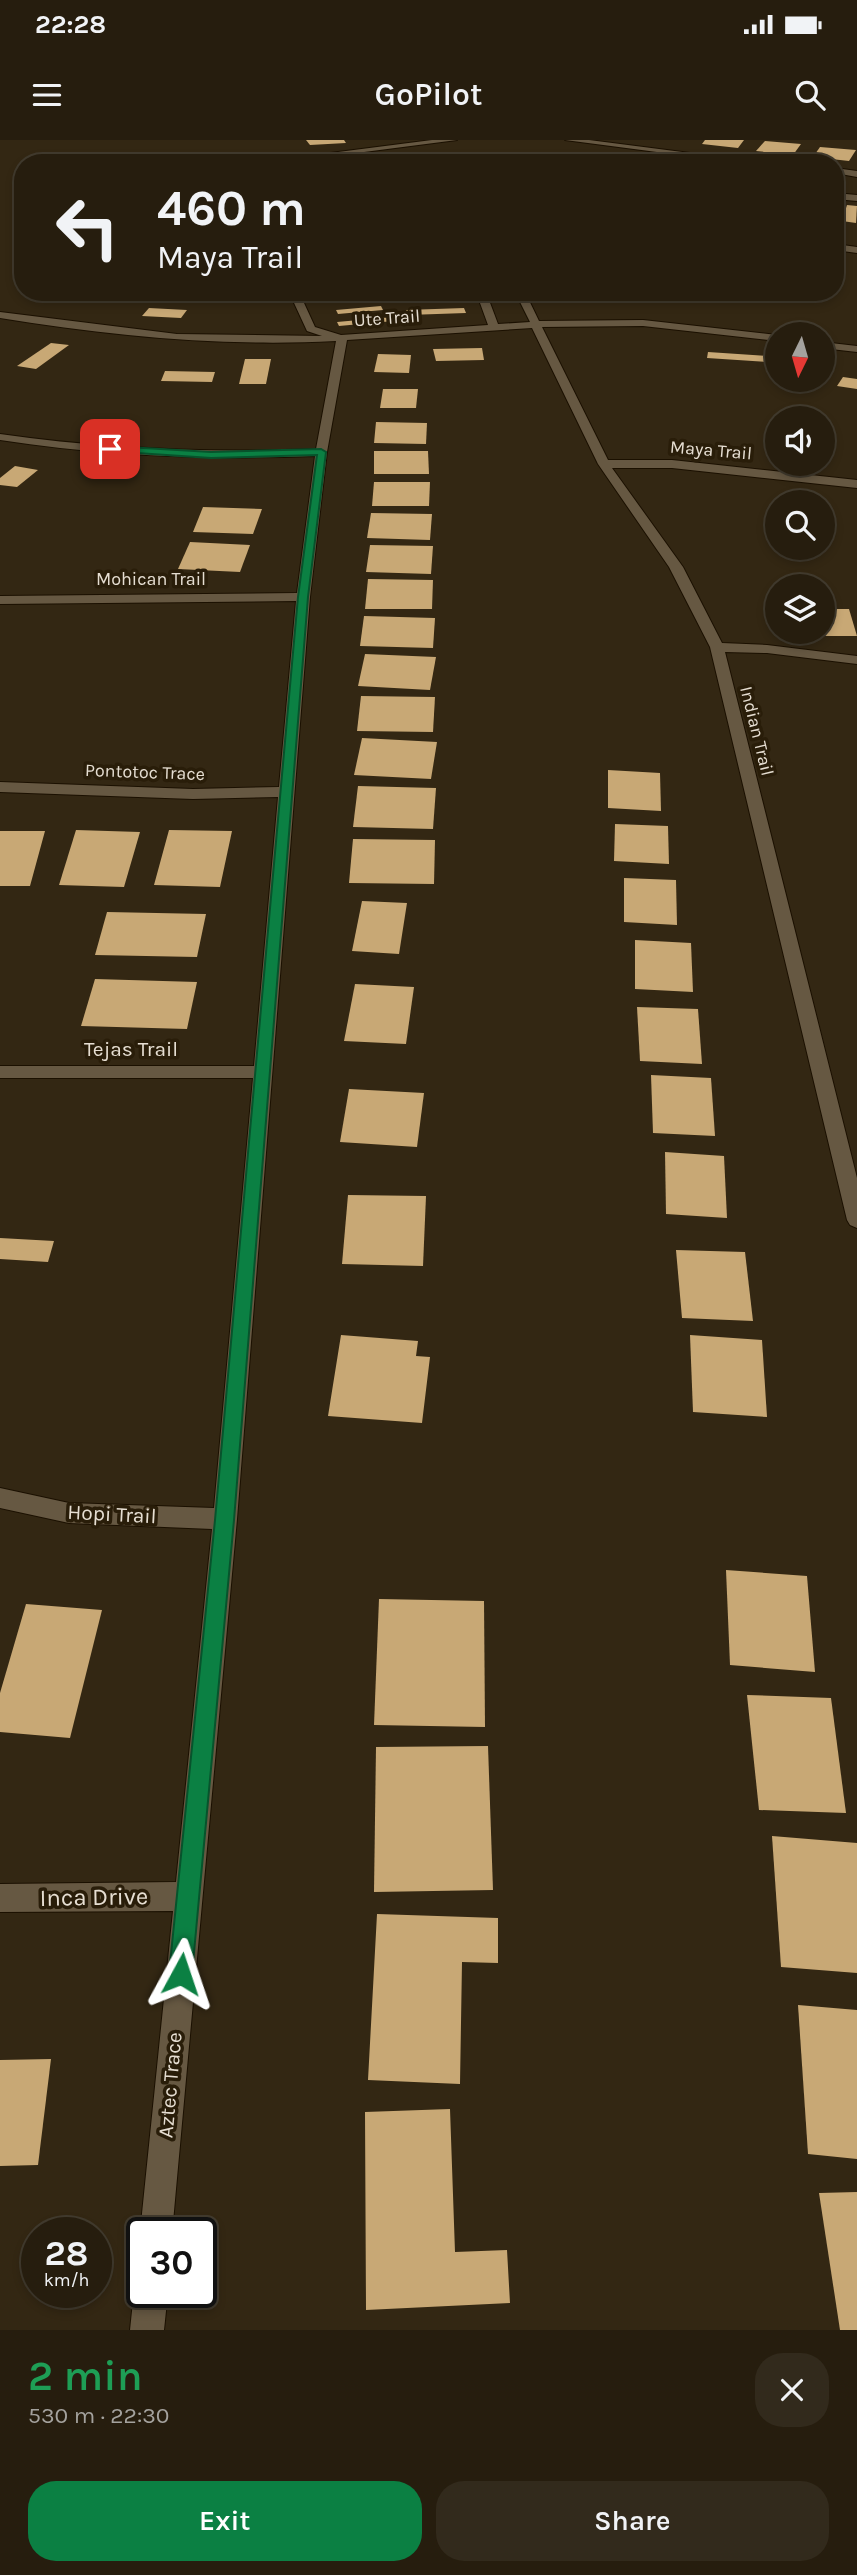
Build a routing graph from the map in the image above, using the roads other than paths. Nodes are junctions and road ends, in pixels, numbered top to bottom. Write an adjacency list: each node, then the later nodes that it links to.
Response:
1 (453, 140): 3 (street)
2 (569, 140): 6 (street)
3 (399, 143): 4 (street); 5 (street)
4 (320, 154)
5 (414, 154)
6 (688, 154)
7 (298, 301): 14 (street)
8 (484, 301): 12 (street)
9 (524, 301): 11 (street, Indian Trail)
10 (0, 315): 14 (street, Ute Trail)
11 (534, 326): 12 (street, Ute Trail); 13 (street, Ute Trail); 19 (street, Indian Trail)
12 (495, 328): 14 (street, Ute Trail)
13 (765, 336)
14 (342, 338): 18 (street, Aztec Trace)
15 (835, 346): 16 (street)
16 (857, 349)
17 (0, 437): 18 (street)
18 (321, 452): 21 (street, Aztec Trace)
19 (604, 464): 20 (street, Maya Trail); 23 (street, Indian Trail)
20 (857, 484)
21 (303, 597): 22 (street, Mohican Trail); 26 (street, Aztec Trace)
22 (0, 600)
23 (717, 647): 24 (street); 29 (street, Indian Trail)
24 (857, 660)
25 (0, 787): 26 (street, Pontotoc Trace)
26 (288, 792): 28 (street, Aztec Trace)
27 (0, 1072): 28 (street, Tejas Trail)
28 (263, 1072): 31 (street, Aztec Trace)
29 (857, 1220)
30 (0, 1498): 31 (street, Hopi Trail)
31 (225, 1520): 32 (street, Aztec Trace)
32 (188, 1896): 33 (street, Inca Drive); 34 (street, Aztec Trace)
33 (0, 1898)
34 (158, 2217)
35 (149, 2308): 36 (street)
36 (147, 2330)

